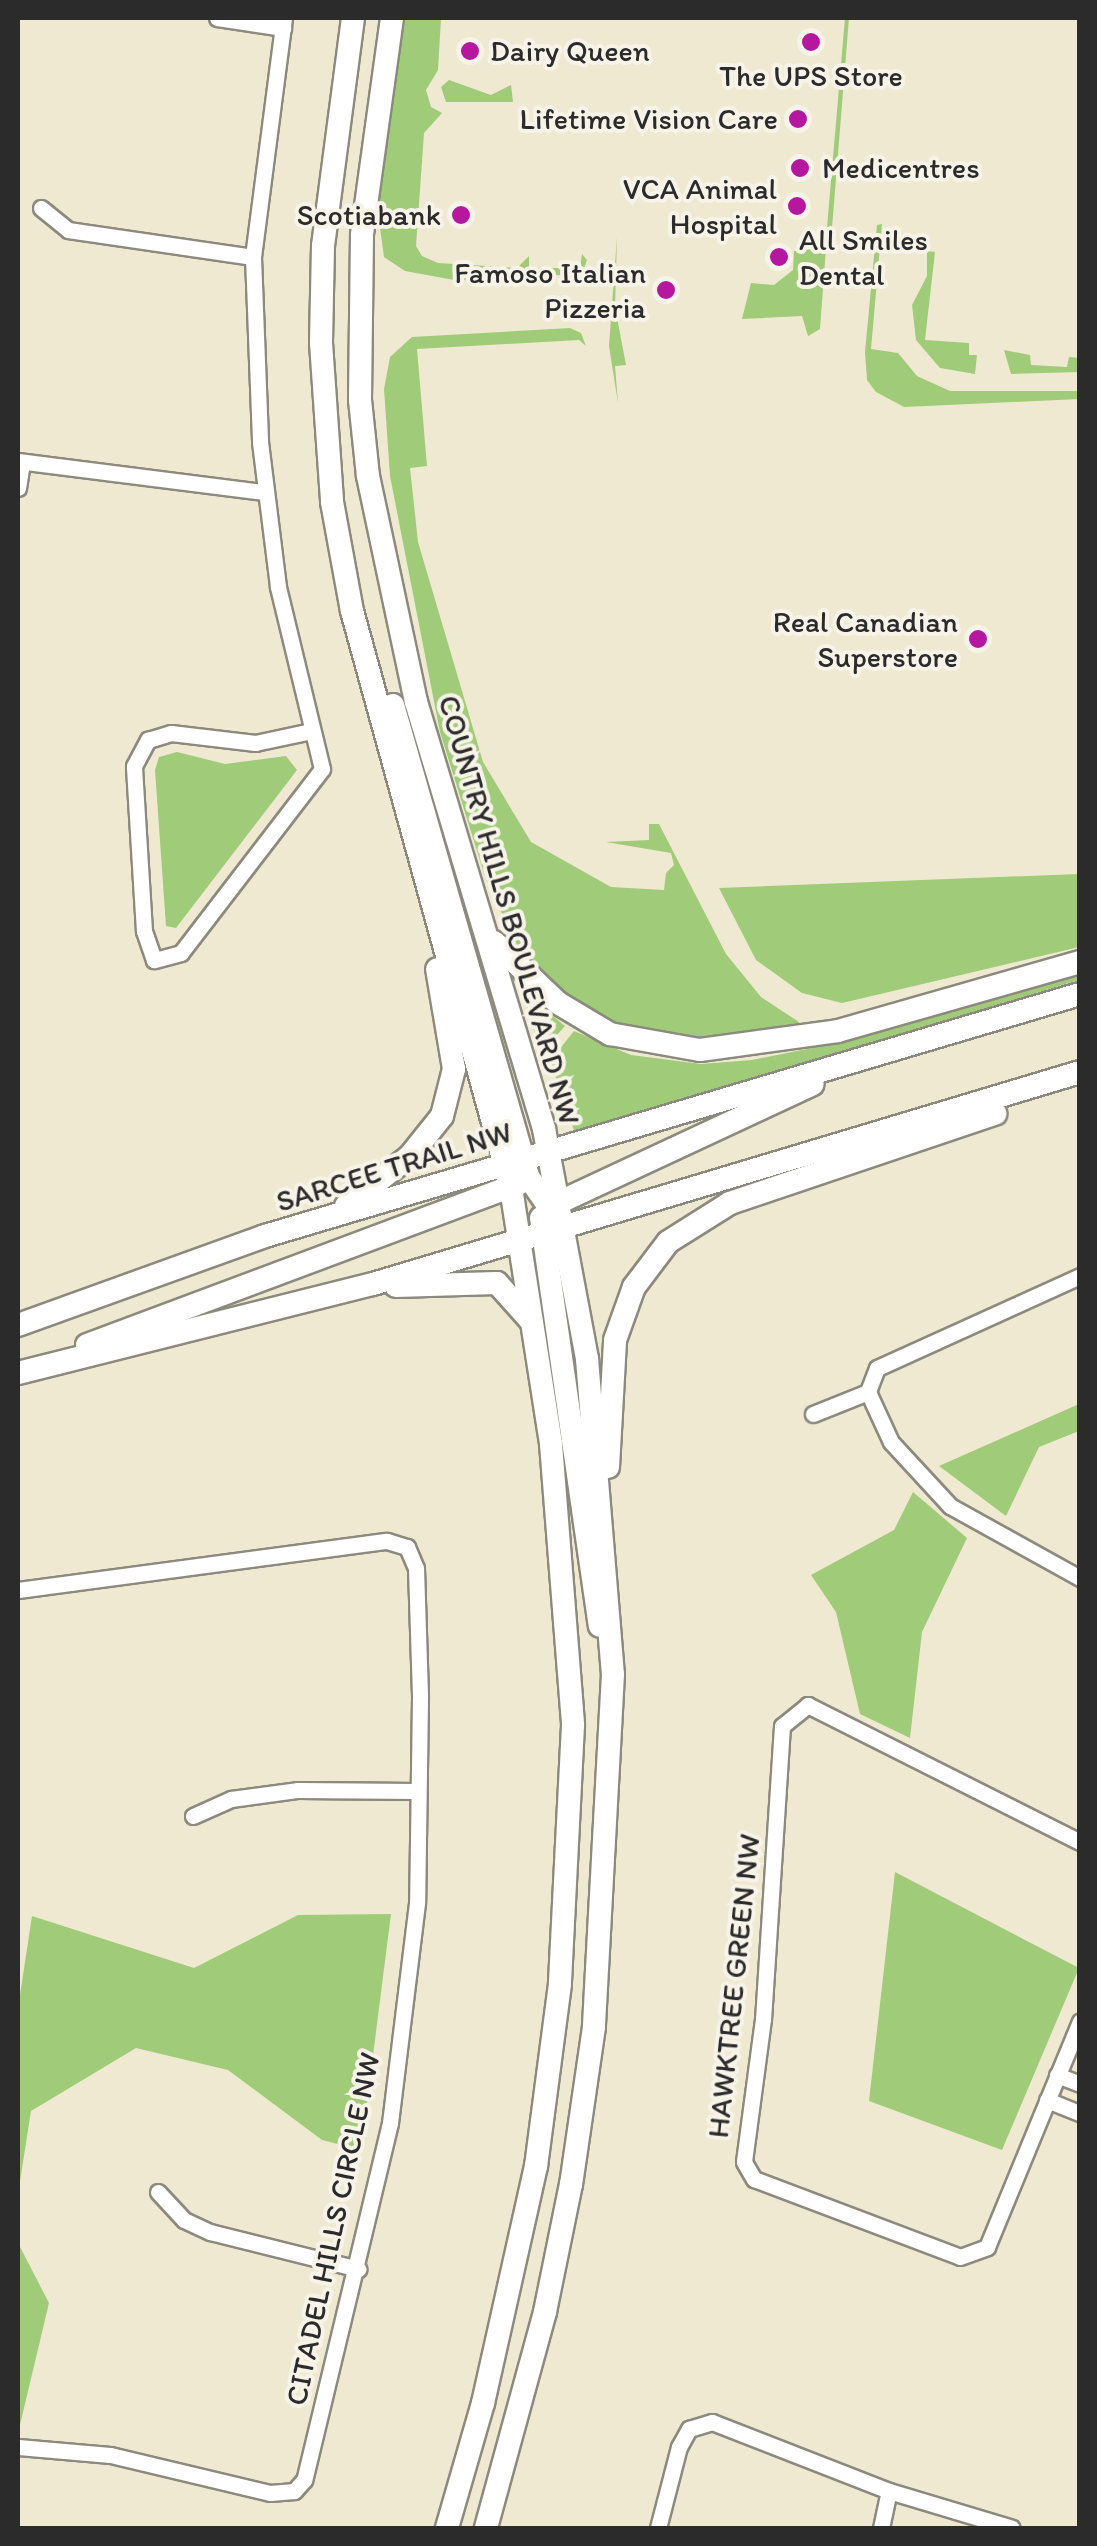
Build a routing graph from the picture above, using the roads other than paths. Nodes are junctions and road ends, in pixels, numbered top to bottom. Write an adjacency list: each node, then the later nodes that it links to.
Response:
1 (217, 18): 4 (street)
2 (353, 18): 10 (main road)
3 (392, 18): 13 (main road, COUNTRY HILLS BOULEVARD NW)
4 (284, 23): 6 (street)
5 (41, 208): 6 (street)
6 (253, 258): 9 (street)
7 (20, 461): 8 (street); 9 (street)
8 (18, 488)
9 (264, 492): 11 (street)
10 (359, 634): 12 (main road); 20 (main road)
11 (312, 732): 11 (street)
12 (428, 891): 20 (main road); 22 (main road)
13 (492, 939): 14 (main road); 19 (main road, COUNTRY HILLS BOULEVARD NW)
14 (1080, 962)
15 (1080, 994): 16 (main road, SARCEE TRAIL NW)
16 (856, 1061): 19 (main road, SARCEE TRAIL NW); 21 (main road)
17 (1080, 1072): 21 (main road)
18 (1080, 1086): 32 (main road)
19 (548, 1152): 20 (main road, SARCEE TRAIL NW); 21 (main road, COUNTRY HILLS BOULEVARD NW)
20 (518, 1175): 21 (main road); 22 (main road, SARCEE TRAIL NW); 23 (main road); 28 (main road)
21 (550, 1216): 23 (main road); 32 (main road, COUNTRY HILLS BOULEVARD NW); 35 (main road)
22 (328, 1219): 27 (main road, SARCEE TRAIL NW)
23 (520, 1238): 25 (main road); 26 (main road)
24 (1080, 1276): 30 (street)
25 (373, 1284): 26 (main road); 28 (main road)
26 (532, 1322): 48 (main road)
27 (18, 1325)
28 (53, 1363): 29 (main road)
29 (18, 1373)
30 (868, 1392): 31 (street); 33 (street)
31 (813, 1414)
32 (602, 1505): 35 (main road, COUNTRY HILLS BOULEVARD NW)
33 (1080, 1578)
34 (18, 1590): 36 (street, CITADEL HILLS CIRCLE NW)
35 (613, 1674): 49 (main road, COUNTRY HILLS BOULEVARD NW)
36 (417, 1790): 37 (street); 45 (street, CITADEL HILLS CIRCLE NW)
37 (193, 1816)
38 (1080, 1842): 42 (street, HAWKTREE GREEN NW)
39 (1080, 2021): 40 (street, HAWKTREE GREEN NW)
40 (1057, 2075): 41 (street); 42 (street, HAWKTREE GREEN NW)
41 (1080, 2084)
42 (1047, 2100): 43 (street)
43 (1080, 2114)
44 (158, 2192): 45 (street)
45 (358, 2269): 46 (street, CITADEL HILLS CIRCLE NW)
46 (18, 2447)
47 (889, 2491): 50 (street); 51 (street); 52 (street)
48 (447, 2528)
49 (486, 2528)
50 (658, 2528)
51 (880, 2528)
52 (1012, 2528)

